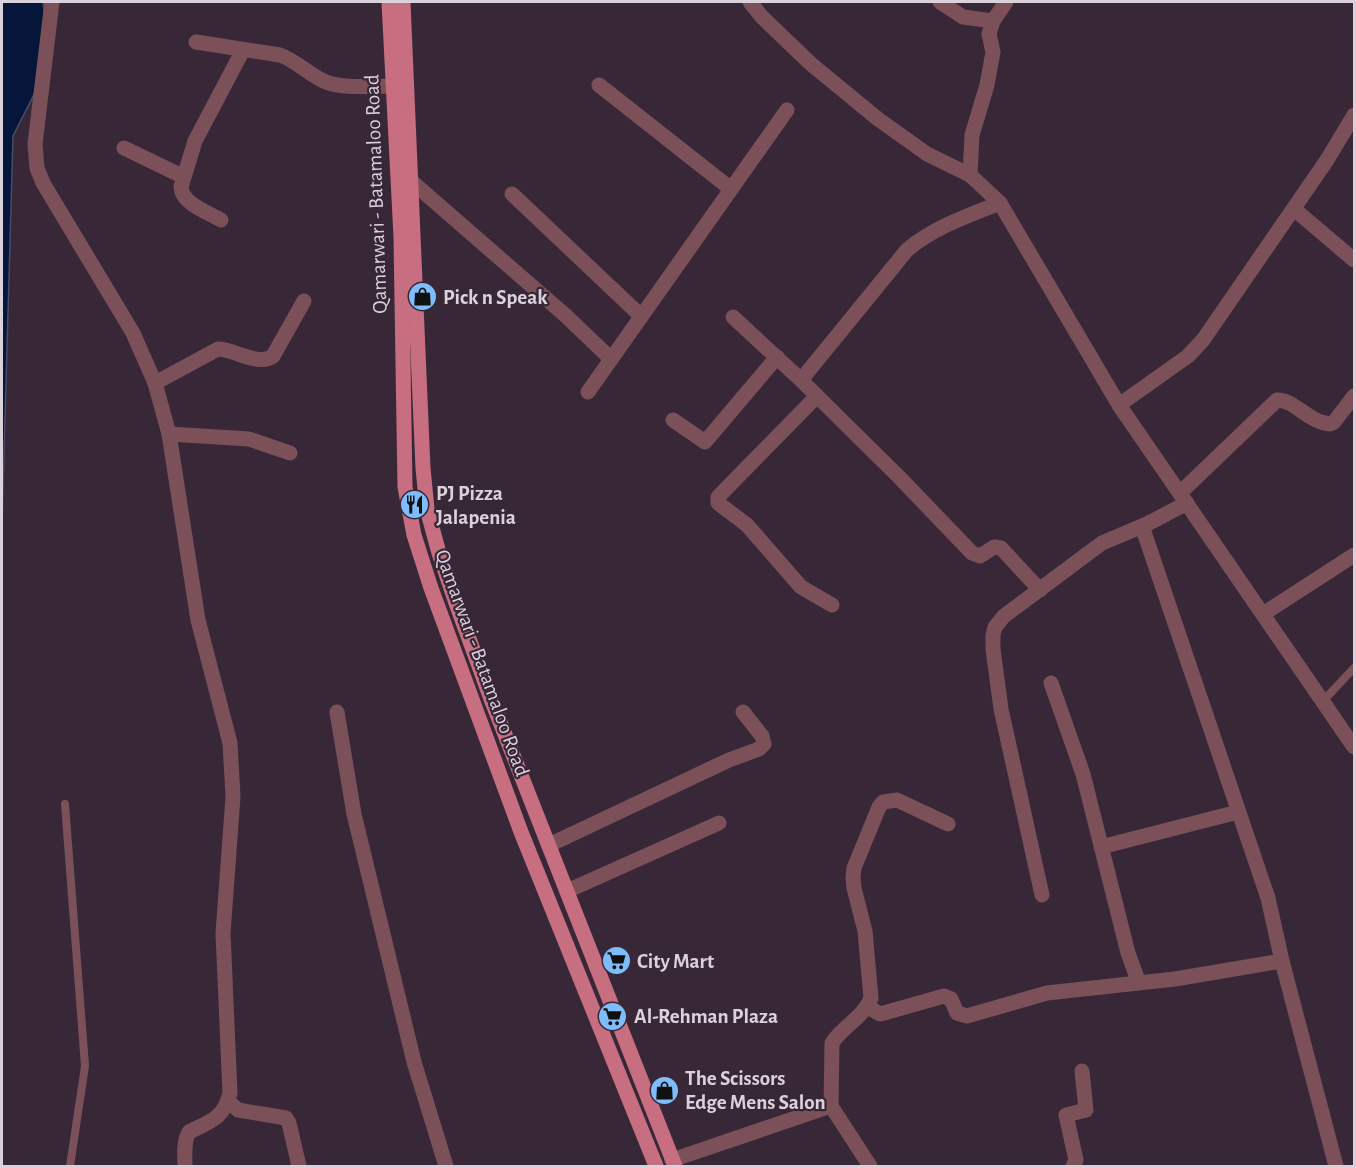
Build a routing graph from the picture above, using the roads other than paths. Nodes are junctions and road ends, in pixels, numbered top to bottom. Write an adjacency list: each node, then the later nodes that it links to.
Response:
1 (52, 2): 30 (street)
2 (389, 2): 11 (main road, Qamarwari - Batamaloo Road)
3 (403, 2): 17 (main road, Qamarwari - Batamaloo Road)
4 (750, 2): 15 (street)
5 (940, 2): 7 (street)
6 (1006, 2): 7 (street)
7 (993, 21): 15 (street)
8 (196, 42): 9 (street)
9 (243, 50): 11 (street); 16 (street)
10 (599, 84): 18 (street)
11 (393, 86): 69 (main road, Qamarwari - Batamaloo Road)
12 (787, 110): 18 (street)
13 (1354, 115): 21 (street)
14 (124, 148): 16 (street)
15 (970, 175): 20 (street)
16 (184, 177): 22 (street)
17 (411, 181): 28 (street); 54 (main road, Qamarwari - Batamaloo Road)
18 (731, 189): 25 (street)
19 (512, 194): 25 (street)
20 (1000, 202): 29 (street); 34 (street)
21 (1294, 209): 23 (street); 34 (street)
22 (221, 220)
23 (1354, 260)
24 (304, 302): 30 (street)
25 (641, 316): 28 (street)
26 (733, 317): 27 (street)
27 (777, 357): 29 (street); 35 (street)
28 (611, 359): 31 (street)
29 (801, 380): 32 (street)
30 (155, 383): 36 (street)
31 (588, 392)
32 (817, 396): 41 (street); 42 (street)
33 (1354, 396): 38 (street)
34 (1119, 405): 38 (street)
35 (673, 420)
36 (169, 434): 37 (street); 62 (street)
37 (290, 453)
38 (1184, 498): 39 (street); 43 (street)
39 (1142, 526): 41 (street); 51 (street)
40 (1354, 555): 43 (street)
41 (1040, 590): 57 (street)
42 (832, 605)
43 (1263, 614): 46 (street)
44 (1354, 668): 46 (lane)
45 (1051, 683): 55 (street)
46 (1323, 701): 49 (street)
47 (337, 712): 68 (street)
48 (743, 712): 54 (street)
49 (1354, 747)
50 (65, 804): 65 (lane)
51 (1238, 812): 55 (street); 58 (street)
52 (719, 822): 56 (street)
53 (948, 824): 60 (street)
54 (549, 845): 56 (main road, Qamarwari - Batamaloo Road)
55 (1101, 847): 59 (street)
56 (567, 891): 64 (main road, Qamarwari - Batamaloo Road)
57 (1042, 895)
58 (1282, 961): 59 (street); 72 (street)
59 (1139, 983): 60 (street)
60 (868, 1007): 63 (street)
61 (1082, 1071): 71 (street)
62 (228, 1101): 66 (street); 67 (street)
63 (831, 1106): 64 (street); 70 (street)
64 (674, 1163)
65 (70, 1167)
66 (185, 1167)
67 (299, 1167)
68 (446, 1167)
69 (656, 1167)
70 (870, 1167)
71 (1072, 1167)
72 (1336, 1167)

